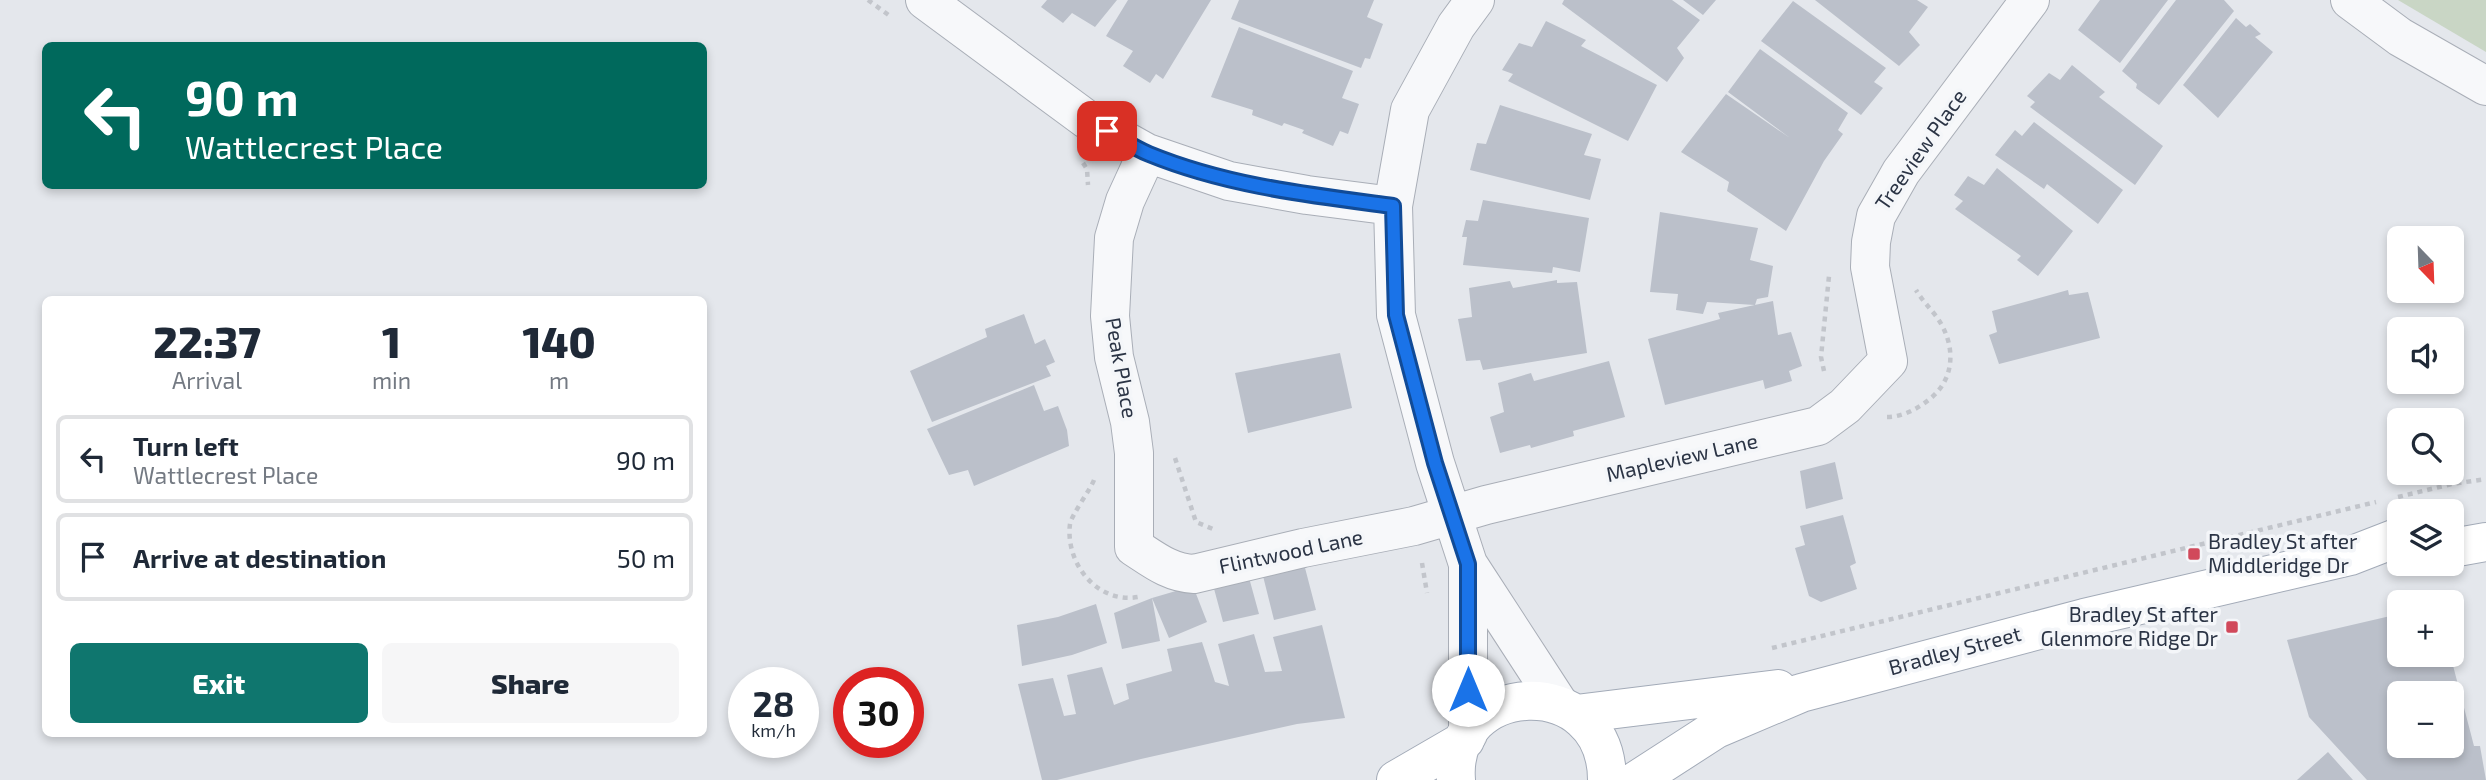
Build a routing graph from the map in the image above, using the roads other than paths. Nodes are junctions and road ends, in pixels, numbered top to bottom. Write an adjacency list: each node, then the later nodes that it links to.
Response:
1 (925, 0): 6 (street)
2 (1475, 0): 7 (street)
3 (2030, 0): 8 (street, Treeview Place)
4 (2350, 0): 5 (street)
5 (2486, 86)
6 (1147, 153): 7 (street); 15 (street, Peak Place)
7 (1393, 206): 9 (street)
8 (1888, 361): 9 (street, Mapleview Lane)
9 (1453, 515): 15 (street, Flintwood Lane); 18 (street)
10 (2486, 516): 11 (main road)
11 (2464, 520)
12 (2387, 542): 16 (main road, Bradley Street)
13 (2486, 542): 14 (main road)
14 (2464, 546)
15 (1134, 547)
16 (2350, 556): 17 (main road, Bradley Street); 19 (main road, Bradley Street)
17 (2387, 561)
18 (1468, 564): 20 (street); 21 (street)
19 (1846, 680): 20 (main road, Bradley Street); 25 (main road, Bradley Street)
20 (1568, 709): 21 (main road, Bradley Street); 24 (main road)
21 (1466, 737): 22 (main road); 23 (main road)
22 (1396, 780)
23 (1456, 780)
24 (1607, 780)
25 (1637, 780)

